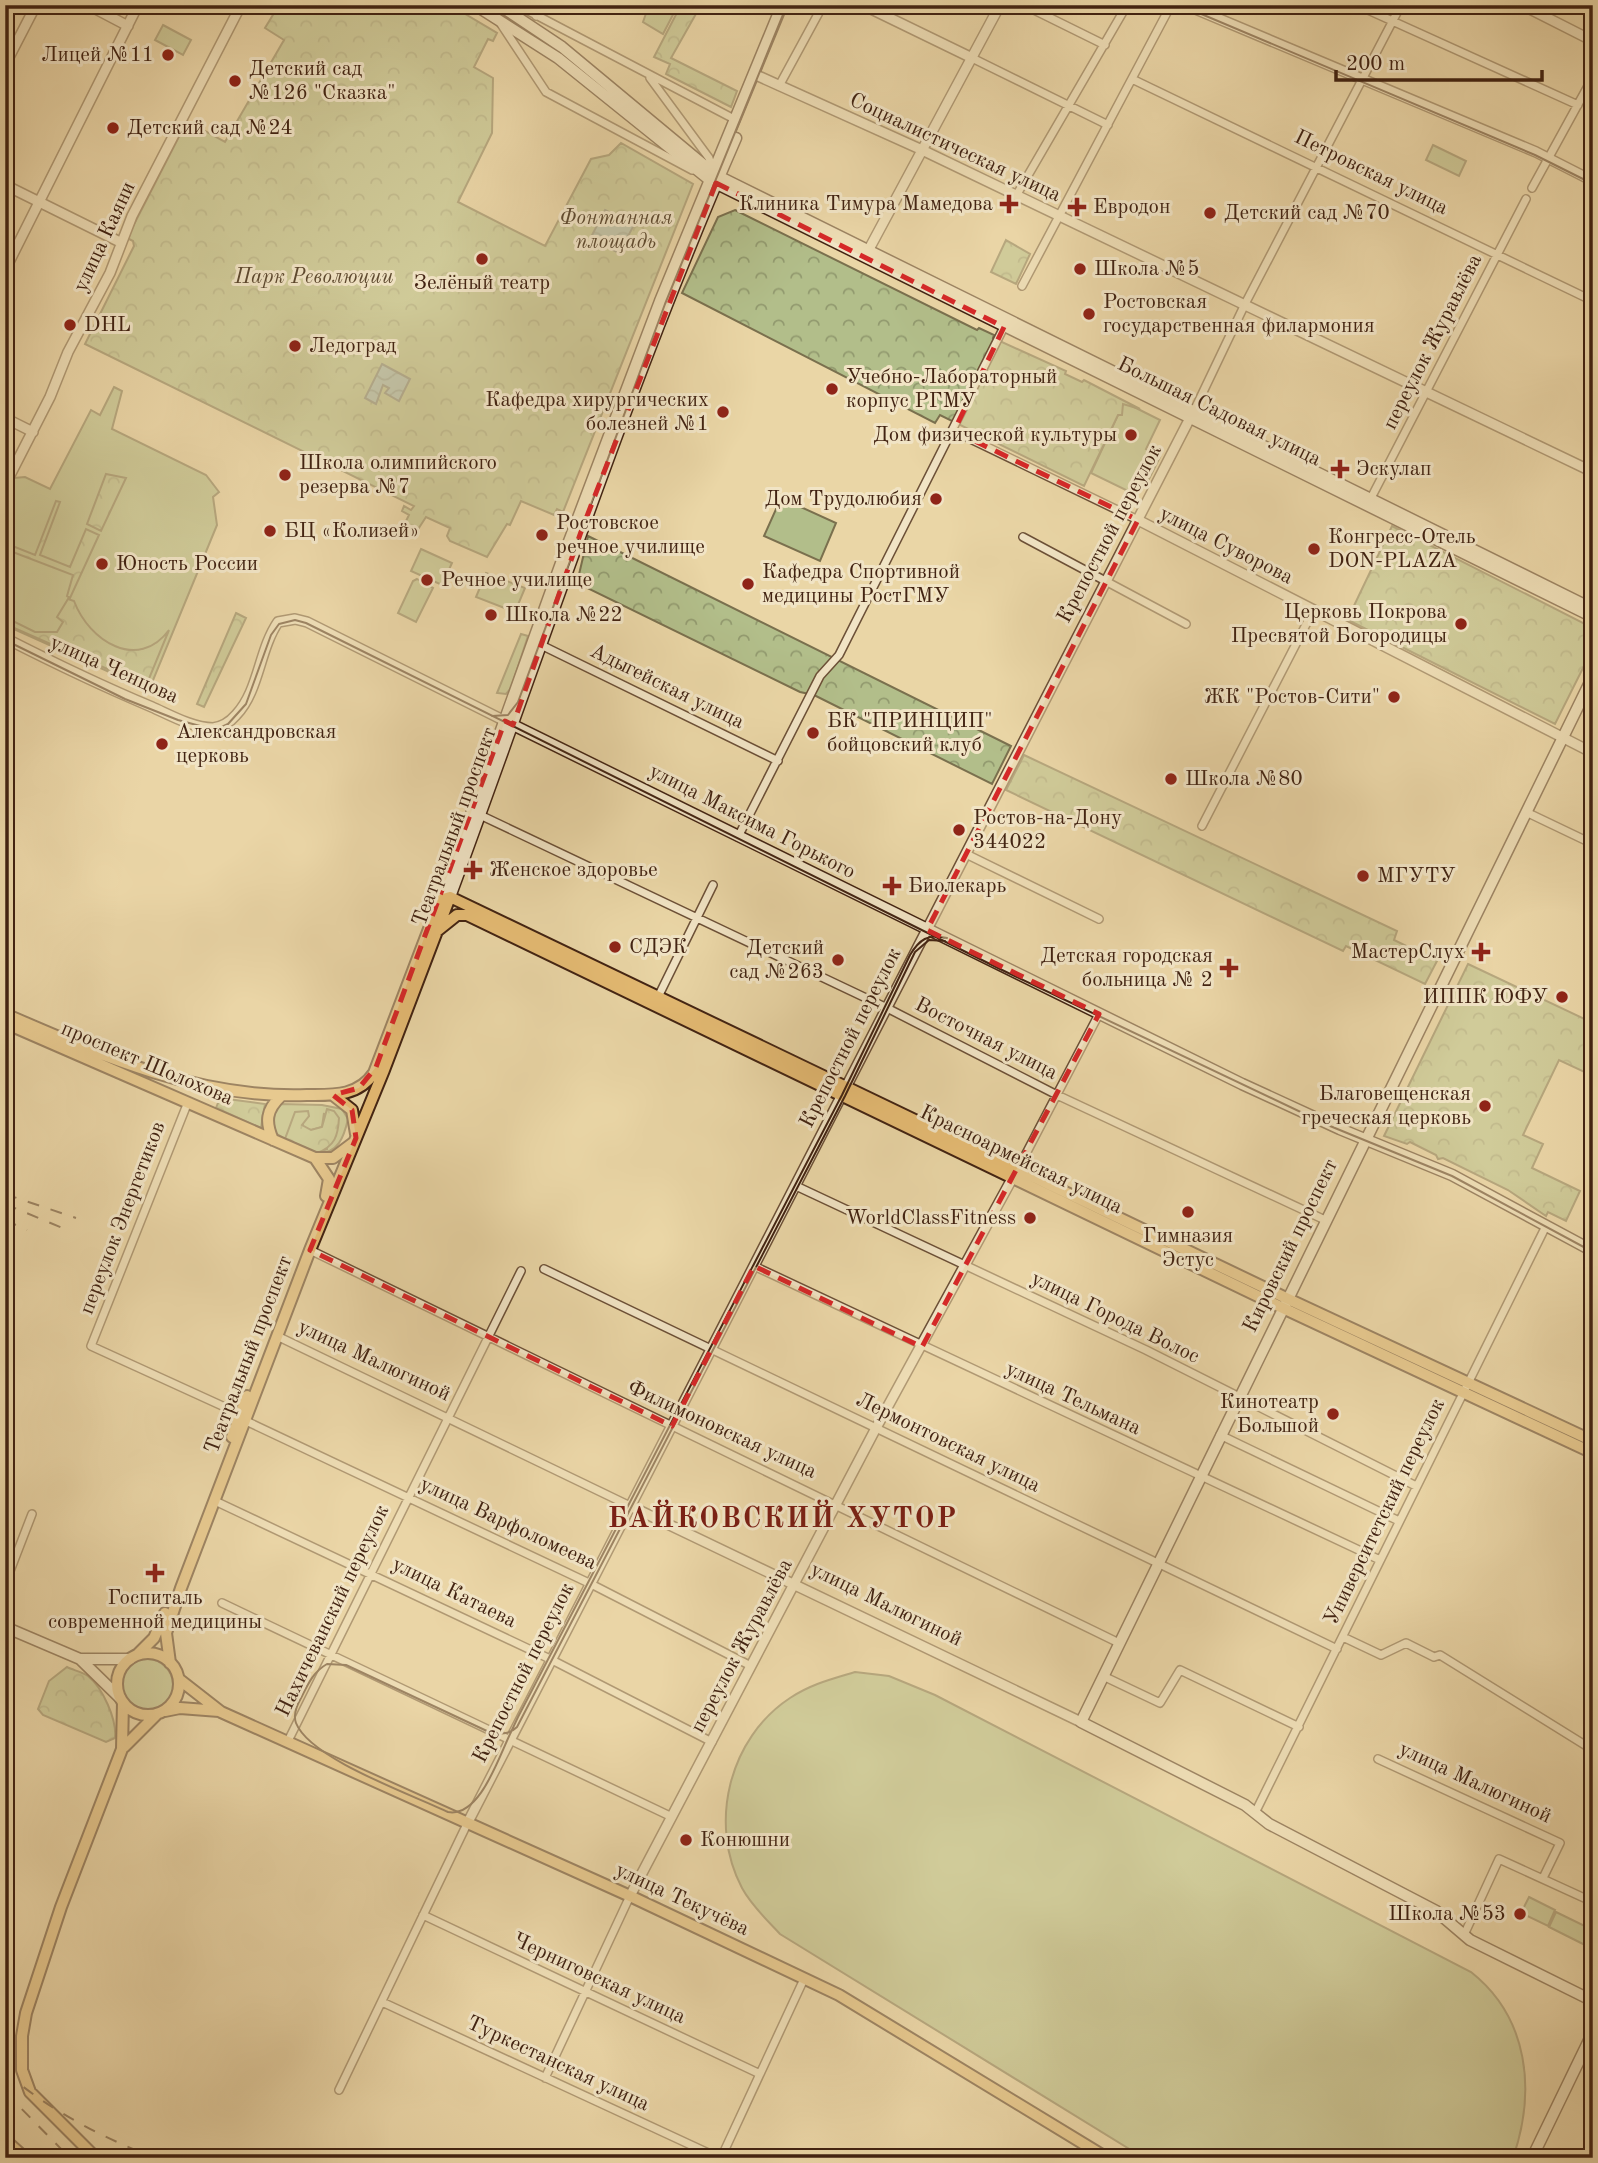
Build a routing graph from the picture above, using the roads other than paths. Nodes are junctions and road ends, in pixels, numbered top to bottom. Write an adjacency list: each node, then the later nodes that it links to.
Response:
1 (36, 5): 28 (street)
2 (88, 5): 24 (street)
3 (138, 5): 24 (street)
4 (241, 5): 51 (street, улица Каяни)
5 (475, 5): 21 (main road)
6 (499, 5): 43 (main road)
7 (517, 5): 22 (street)
8 (542, 5): 22 (street)
9 (782, 5): 30 (main road, Театральный проспект)
10 (788, 5): 30 (main road, Театральный проспект)
11 (823, 5): 34 (street)
12 (863, 5): 27 (street)
13 (1000, 5): 27 (street)
14 (1024, 5): 26 (street)
15 (1127, 5): 26 (street)
16 (1171, 5): 32 (street)
17 (1186, 5): 33 (street)
18 (1357, 5): 23 (street)
19 (1401, 5): 23 (street, Крепостной переулок)
20 (1522, 5): 25 (street)
21 (493, 16): 42 (main road); 42 (street)
22 (536, 16): 29 (street)
23 (1391, 23): 33 (street, Крепостной переулок); 35 (street)
24 (128, 26): 49 (street)
25 (1593, 41)
26 (1105, 45): 36 (street)
27 (970, 57): 36 (street); 39 (street)
28 (5, 65)
29 (648, 75): 37 (street); 43 (street)
30 (758, 76): 34 (street, Социалистическая улица); 37 (main road, Театральный проспект); 43 (main road, Театральный проспект)
31 (1593, 78): 35 (street)
32 (1132, 79): 38 (street); 41 (street, Петровская улица)
33 (1360, 79): 40 (street); 41 (street, Крепостной переулок)
34 (779, 86): 39 (street, Социалистическая улица)
35 (1578, 105): 40 (street)
36 (1069, 106): 38 (street); 47 (street)
37 (737, 121): 43 (main road, Театральный проспект)
38 (1108, 125): 50 (street)
39 (920, 149): 47 (street, Социалистическая улица); 52 (street)
40 (1548, 159): 44 (street); 46 (street)
41 (1318, 167): 53 (street, Петровская улица); 57 (street, Крепостной переулок)
42 (697, 172): 43 (main road)
43 (715, 178): 52 (main road, Большая Садовая улица); 58 (main road, Большая Садовая улица); 75 (main road, Театральный проспект); 77 (main road, Театральный проспект)
44 (1593, 181)
45 (5, 186): 49 (street)
46 (1532, 188)
47 (1016, 196): 50 (street, Социалистическая улица)
48 (1526, 199): 53 (street, переулок Журавлёва)
49 (39, 202): 51 (street); 54 (street)
50 (1058, 215): 55 (street); 57 (street, Социалистическая улица)
51 (120, 242): 63 (street, улица Каяни)
52 (868, 251): 60 (main road, Большая Садовая улица)
53 (1498, 253): 56 (street, Петровская улица); 59 (street, переулок Журавлёва)
54 (5, 270)
55 (1022, 286)
56 (1593, 301)
57 (1245, 304): 59 (street, Социалистическая улица); 60 (street, Крепостной переулок)
58 (1004, 327): 60 (main road, Большая Садовая улица); 62 (street)
59 (1427, 392): 64 (street, Социалистическая улица); 66 (street, переулок Журавлёва)
60 (1191, 417): 66 (main road, Большая Садовая улица); 67 (street, Крепостной переулок); 72 (main road, Большая Садовая улица)
61 (5, 418): 63 (street)
62 (954, 430): 67 (street, улица Суворова); 81 (street)
63 (33, 432): 65 (street, улица Каяни)
64 (1593, 472)
65 (5, 485)
66 (1370, 500): 70 (main road, Большая Садовая улица)
67 (1138, 520): 69 (street, Крепостной переулок); 71 (street, улица Суворова)
68 (1023, 537): 69 (street)
69 (1106, 579): 73 (street); 87 (street, Крепостной переулок)
70 (1593, 609)
71 (1313, 611): 79 (street, улица Суворова); 84 (street)
72 (1593, 617)
73 (1186, 624)
74 (5, 638): 78 (street, улица Ченцова)
75 (541, 645): 77 (main road, Театральный проспект); 81 (street, Адыгейская улица)
76 (1593, 676): 79 (main road, Кировский проспект)
77 (509, 723): 78 (street, улица Максима Горького); 83 (main road, Театральный проспект); 85 (main road, улица Максима Горького); 89 (main road, Театральный проспект)
78 (210, 728)
79 (1562, 739): 80 (street, улица Суворова); 82 (main road, Кировский проспект)
80 (1593, 753)
81 (778, 761): 85 (street)
82 (1526, 811): 86 (street); 104 (main road, Кировский проспект)
83 (480, 815): 89 (main road, Театральный проспект); 90 (street, Восточная улица)
84 (1202, 826)
85 (738, 837): 92 (main road, улица Максима Горького)
86 (1593, 844)
87 (966, 854): 91 (street); 92 (street, Крепостной переулок)
88 (713, 884): 90 (street)
89 (445, 898): 93 (main road, Театральный проспект); 94 (main road, Красноармейская улица); 100 (main road, Театральный проспект)
90 (698, 918): 94 (street); 95 (street, Восточная улица)
91 (1099, 919)
92 (926, 930): 95 (street, Крепостной переулок); 97 (main road, улица Максима Горького)
93 (437, 931): 99 (main road, Красноармейская улица); 106 (main road, Театральный проспект)
94 (658, 998): 99 (main road, Красноармейская улица)
95 (887, 1008): 99 (street, Крепостной переулок); 101 (street, Восточная улица)
96 (5, 1014): 102 (main road, проспект Шолохова)
97 (1099, 1014): 101 (street, переулок Журавлёва); 104 (main road, улица Максима Горького)
98 (5, 1024): 103 (main road, проспект Шолохова)
99 (845, 1091): 108 (main road, Красноармейская улица); 109 (street, Крепостной переулок)
100 (333, 1095): 102 (main road); 106 (main road)
101 (1057, 1095): 108 (street, переулок Журавлёва); 110 (street, Восточная улица)
102 (281, 1096): 105 (main road)
103 (188, 1102): 105 (main road, проспект Шолохова); 121 (street, переулок Энергетиков)
104 (1366, 1138): 110 (main road, Кировский проспект); 111 (main road, улица Максима Горького)
105 (273, 1140): 107 (main road)
106 (356, 1140): 107 (main road); 112 (main road, Театральный проспект)
107 (315, 1158): 126 (main road, Театральный проспект)
108 (1016, 1173): 115 (street, переулок Журавлёва); 118 (main road, Красноармейская улица)
109 (796, 1186): 114 (street, Крепостной переулок); 115 (street, улица Города Волос)
110 (1325, 1220): 118 (main road, Кировский проспект)
111 (1546, 1226): 113 (main road, улица Максима Горького); 124 (street, Университетский переулок)
112 (310, 1250): 119 (main road, Театральный проспект); 120 (street, Филимоновская улица)
113 (1593, 1251)
114 (754, 1266): 122 (street, улица Тельмана); 123 (street, Крепостной переулок)
115 (966, 1267): 122 (street, переулок Журавлёва); 125 (street, улица Города Волос)
116 (544, 1269): 123 (street, Лермонтовская улица)
117 (521, 1271): 120 (street, Нахичеванский переулок)
118 (1284, 1303): 124 (main road, Красноармейская улица); 125 (main road, Кировский проспект)
119 (278, 1336): 126 (main road, Театральный проспект); 127 (street, улица Малюгиной)
120 (488, 1336): 127 (street, Нахичеванский переулок); 128 (street, Филимоновская улица)
121 (91, 1346): 126 (street, улица Варфоломеева)
122 (922, 1347): 129 (street, переулок Журавлёва); 133 (street, улица Тельмана)
123 (713, 1348): 128 (street, Крепостной переулок); 129 (street, Лермонтовская улица)
124 (1466, 1387): 131 (main road, Красноармейская улица); 132 (main road, Красноармейская улица); 134 (street, Университетский переулок)
125 (1237, 1398): 130 (main road, Кировский проспект); 134 (street, улица Города Волос)
126 (243, 1417): 135 (street, улица Варфоломеева); 136 (main road, Театральный проспект); 153 (main road, Театральный проспект)
127 (448, 1417): 135 (street, Нахичеванский переулок); 138 (street, улица Малюгиной)
128 (672, 1426): 137 (street, Филимоновская улица); 138 (street, Крепостной переулок)
129 (876, 1428): 137 (street, переулок Журавлёва); 142 (street, Лермонтовская улица)
130 (1219, 1435): 133 (main road, Кировский проспект); 140 (street)
131 (1593, 1441)
132 (1593, 1453)
133 (1199, 1477): 141 (street, улица Тельмана); 142 (main road, Кировский проспект)
134 (1416, 1486): 140 (street, Университетский переулок)
135 (407, 1498): 143 (street, Нахичеванский переулок); 144 (street, улица Варфоломеева)
136 (215, 1501): 143 (street, улица Катаева); 156 (main road, Театральный проспект)
137 (836, 1503): 145 (street, переулок Журавлёва); 150 (street, Филимоновская улица)
138 (630, 1506): 144 (street, Крепостной переулок); 145 (street, улица Малюгиной)
139 (32, 1514): 146 (street)
140 (1399, 1521): 141 (street, Университетский переулок)
141 (1380, 1560): 149 (street, Университетский переулок)
142 (1158, 1563): 150 (main road, Кировский проспект); 151 (street, Лермонтовская улица)
143 (371, 1573): 152 (street, Нахичеванский переулок); 155 (street, улица Катаева)
144 (590, 1583): 155 (street, Крепостной переулок); 157 (street, улица Варфоломеева)
145 (795, 1583): 157 (street, переулок Журавлёва); 163 (street, улица Малюгиной)
146 (5, 1584)
147 (222, 1603): 152 (street)
148 (5, 1628): 154 (main road)
149 (1343, 1637): 151 (street, Университетский переулок); 169 (street)
150 (1119, 1643): 158 (main road, Кировский проспект)
151 (1337, 1648): 164 (street, Университетский переулок)
152 (332, 1653): 165 (street); 166 (street, Нахичеванский переулок)
153 (133, 1657): 154 (main road); 156 (main road); 160 (main road)
154 (80, 1659): 160 (main road)
155 (551, 1659): 165 (street, Крепостной переулок); 167 (street, улица Катаева)
156 (170, 1663): 159 (main road)
157 (751, 1666): 167 (street, переулок Журавлёва)
158 (1103, 1676): 163 (main road, Кировский проспект); 164 (street)
159 (180, 1679): 161 (main road, улица Текучёва); 162 (main road)
160 (121, 1700): 162 (main road); 168 (main road)
161 (222, 1712): 162 (main road, улица Текучёва); 166 (main road, улица Текучёва)
162 (160, 1713): 168 (main road)
163 (1081, 1722): 171 (main road, улица Малюгиной)
164 (1299, 1727): 171 (street, Университетский переулок)
165 (509, 1740): 172 (street); 173 (street, Крепостной переулок)
166 (288, 1741): 173 (main road, улица Текучёва)
167 (712, 1742): 172 (street, переулок Журавлёва)
168 (122, 1749): 190 (main road)
169 (1593, 1751)
170 (1378, 1759): 174 (street, улица Малюгиной)
171 (1255, 1813): 178 (main road, улица Малюгиной)
172 (672, 1817): 175 (street, переулок Журавлёва)
173 (467, 1824): 175 (main road, улица Текучёва); 177 (street, Крепостной переулок)
174 (1543, 1878): 176 (street); 178 (street)
175 (630, 1896): 179 (main road, улица Текучёва); 180 (street, переулок Журавлёва)
176 (1593, 1902)
177 (424, 1915): 180 (street, Черниговская улица); 182 (street, Крепостной переулок)
178 (1464, 1935): 181 (main road, улица Малюгиной)
179 (804, 1979): 185 (street); 192 (main road, улица Текучёва)
180 (586, 1992): 185 (street, Черниговская улица); 186 (street, переулок Журавлёва)
181 (1593, 2001)
182 (382, 2002): 186 (street, Туркестанская улица); 187 (street, Крепостной переулок)
183 (1593, 2032): 184 (main road)
184 (1589, 2052): 193 (main road)
185 (760, 2074): 191 (street)
186 (545, 2078): 191 (street, Туркестанская улица)
187 (339, 2090)
188 (5, 2140): 189 (main road)
189 (19, 2156)
190 (96, 2158)
191 (720, 2158)
192 (1107, 2158)
193 (1532, 2158)

